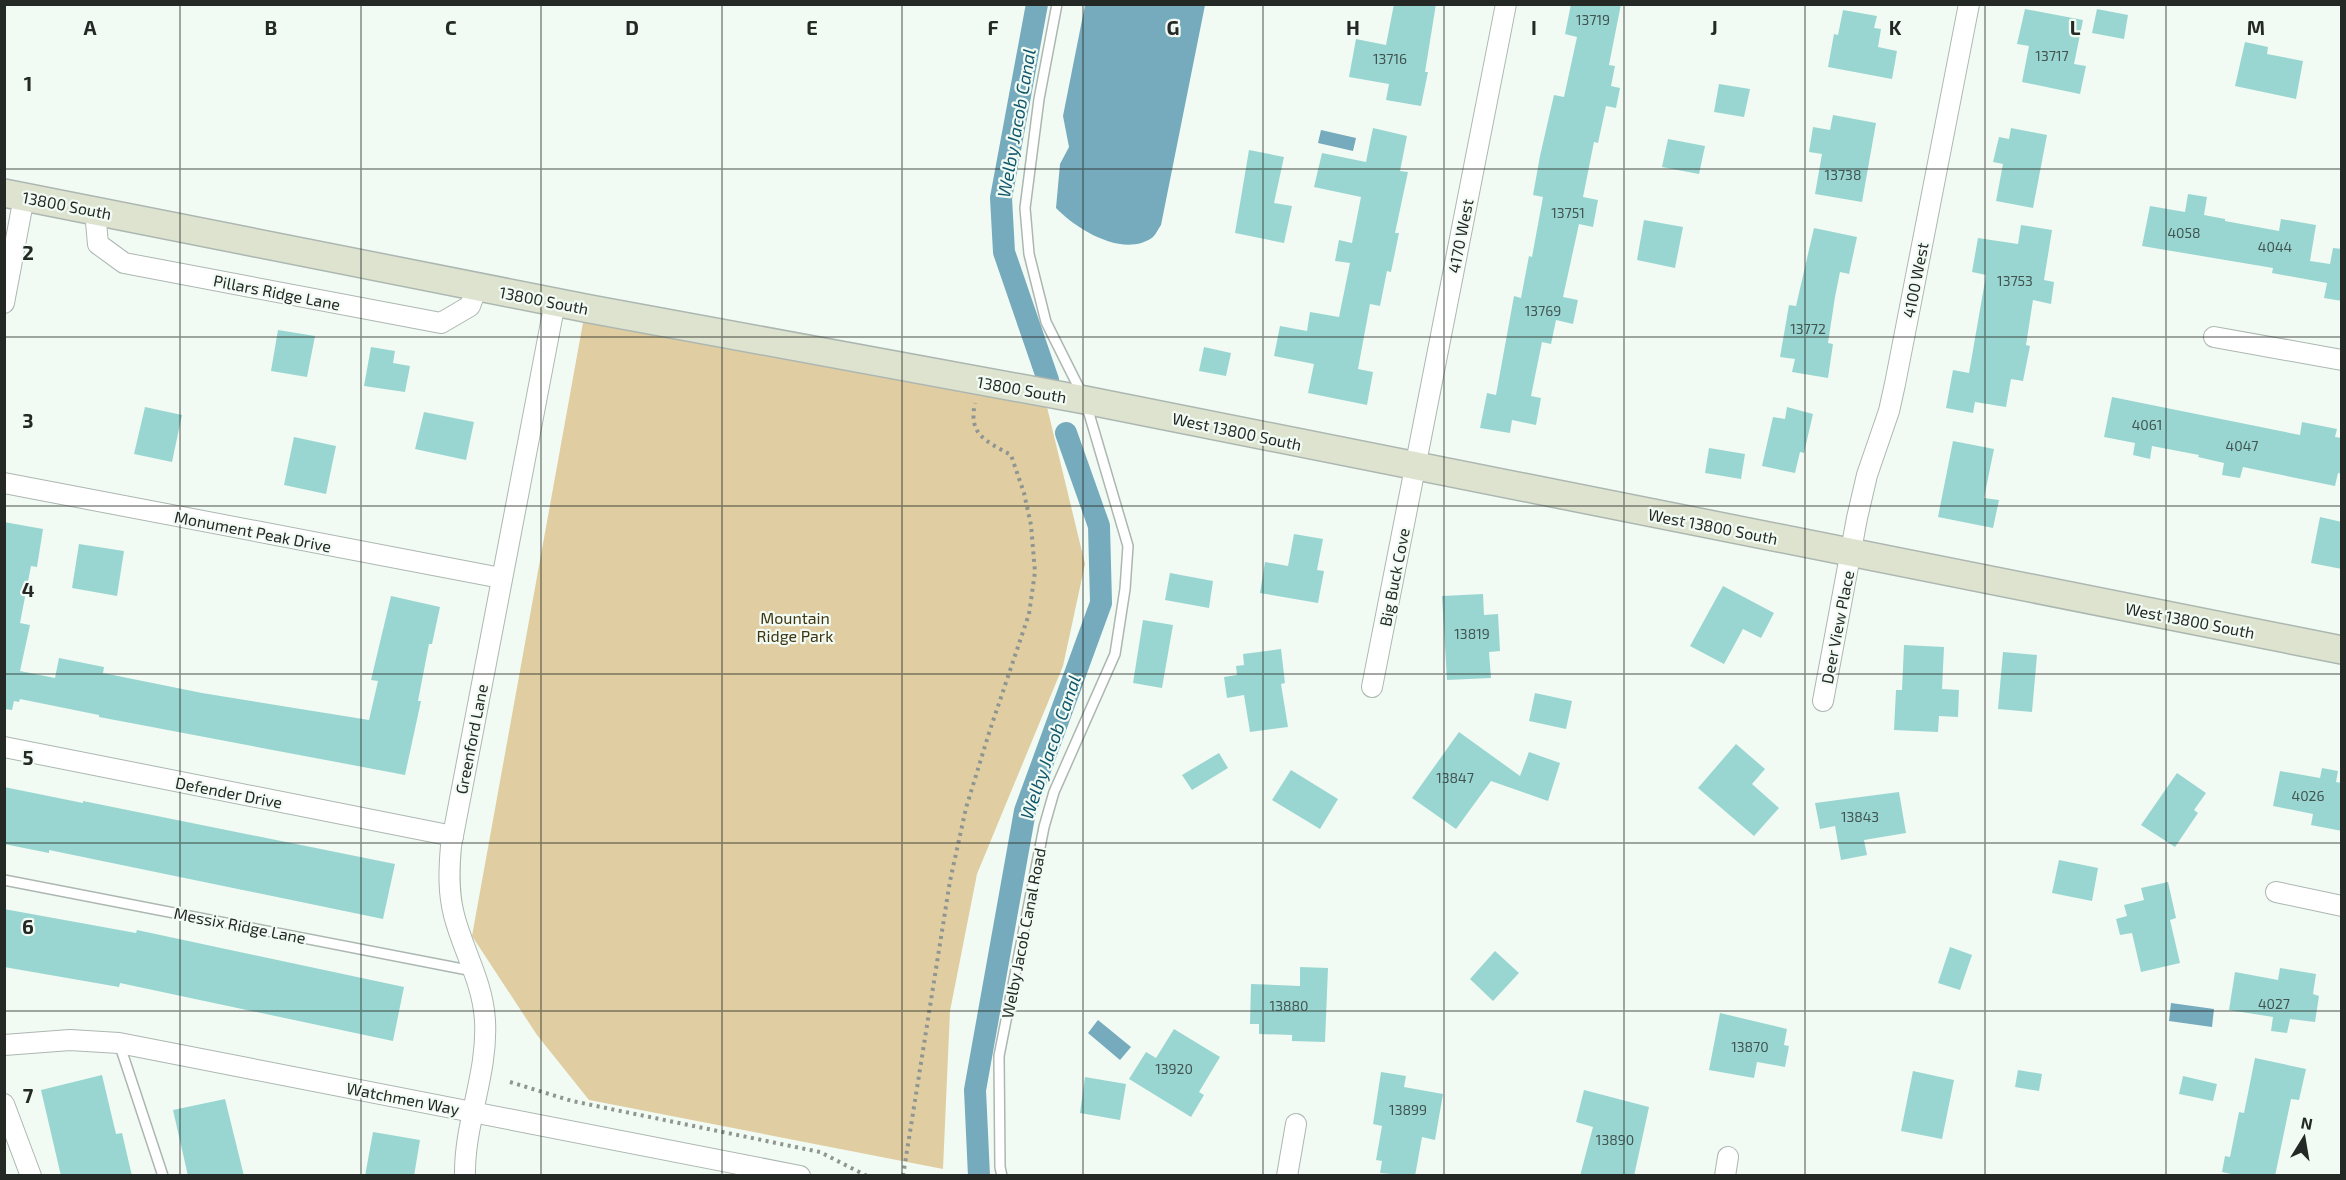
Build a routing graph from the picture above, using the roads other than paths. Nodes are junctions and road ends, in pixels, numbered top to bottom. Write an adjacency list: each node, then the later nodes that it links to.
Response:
1 (1057, 4): 11 (lane, Welby Jacob Canal Road)
2 (1506, 4): 12 (street, 4170 West)
3 (1969, 4): 14 (street, 4100 West)
4 (14, 195): 5 (street, 13800 South); 8 (street)
5 (95, 211): 6 (street, 13800 South); 6 (street, Pillars Ridge Lane)
6 (477, 287): 7 (street, 13800 South)
7 (555, 302): 11 (street, 13800 South); 15 (street, Greenford Lane)
8 (4, 303)
9 (2214, 337): 10 (street)
10 (2342, 360)
11 (1085, 400): 12 (street, West 13800 South); 35 (lane, Welby Jacob Canal Road)
12 (1416, 467): 14 (street, West 13800 South); 17 (street, Big Buck Cove)
13 (4, 483): 15 (street, Monument Peak Drive)
14 (1851, 553): 16 (street, West 13800 South); 18 (street, Deer View Place)
15 (501, 578): 20 (street, Greenford Lane)
16 (2342, 650)
17 (1372, 687)
18 (1823, 701)
19 (4, 747): 20 (street, Defender Drive)
20 (453, 836): 24 (street, Greenford Lane)
21 (4, 879): 24 (lane, Messix Ridge Lane)
22 (2276, 892): 23 (street)
23 (2342, 906)
24 (475, 971): 28 (street, Greenford Lane)
25 (119, 1043): 26 (street, Watchmen Way); 28 (street, Watchmen Way); 32 (lane)
26 (4, 1045)
27 (4, 1104): 31 (street)
28 (473, 1112): 30 (street, Watchmen Way); 33 (street, Greenford Lane)
29 (1296, 1124): 36 (street)
30 (740, 1170): 34 (street, Watchmen Way)
31 (32, 1176)
32 (163, 1176)
33 (465, 1176)
34 (800, 1176)
35 (1002, 1176)
36 (1287, 1176)

